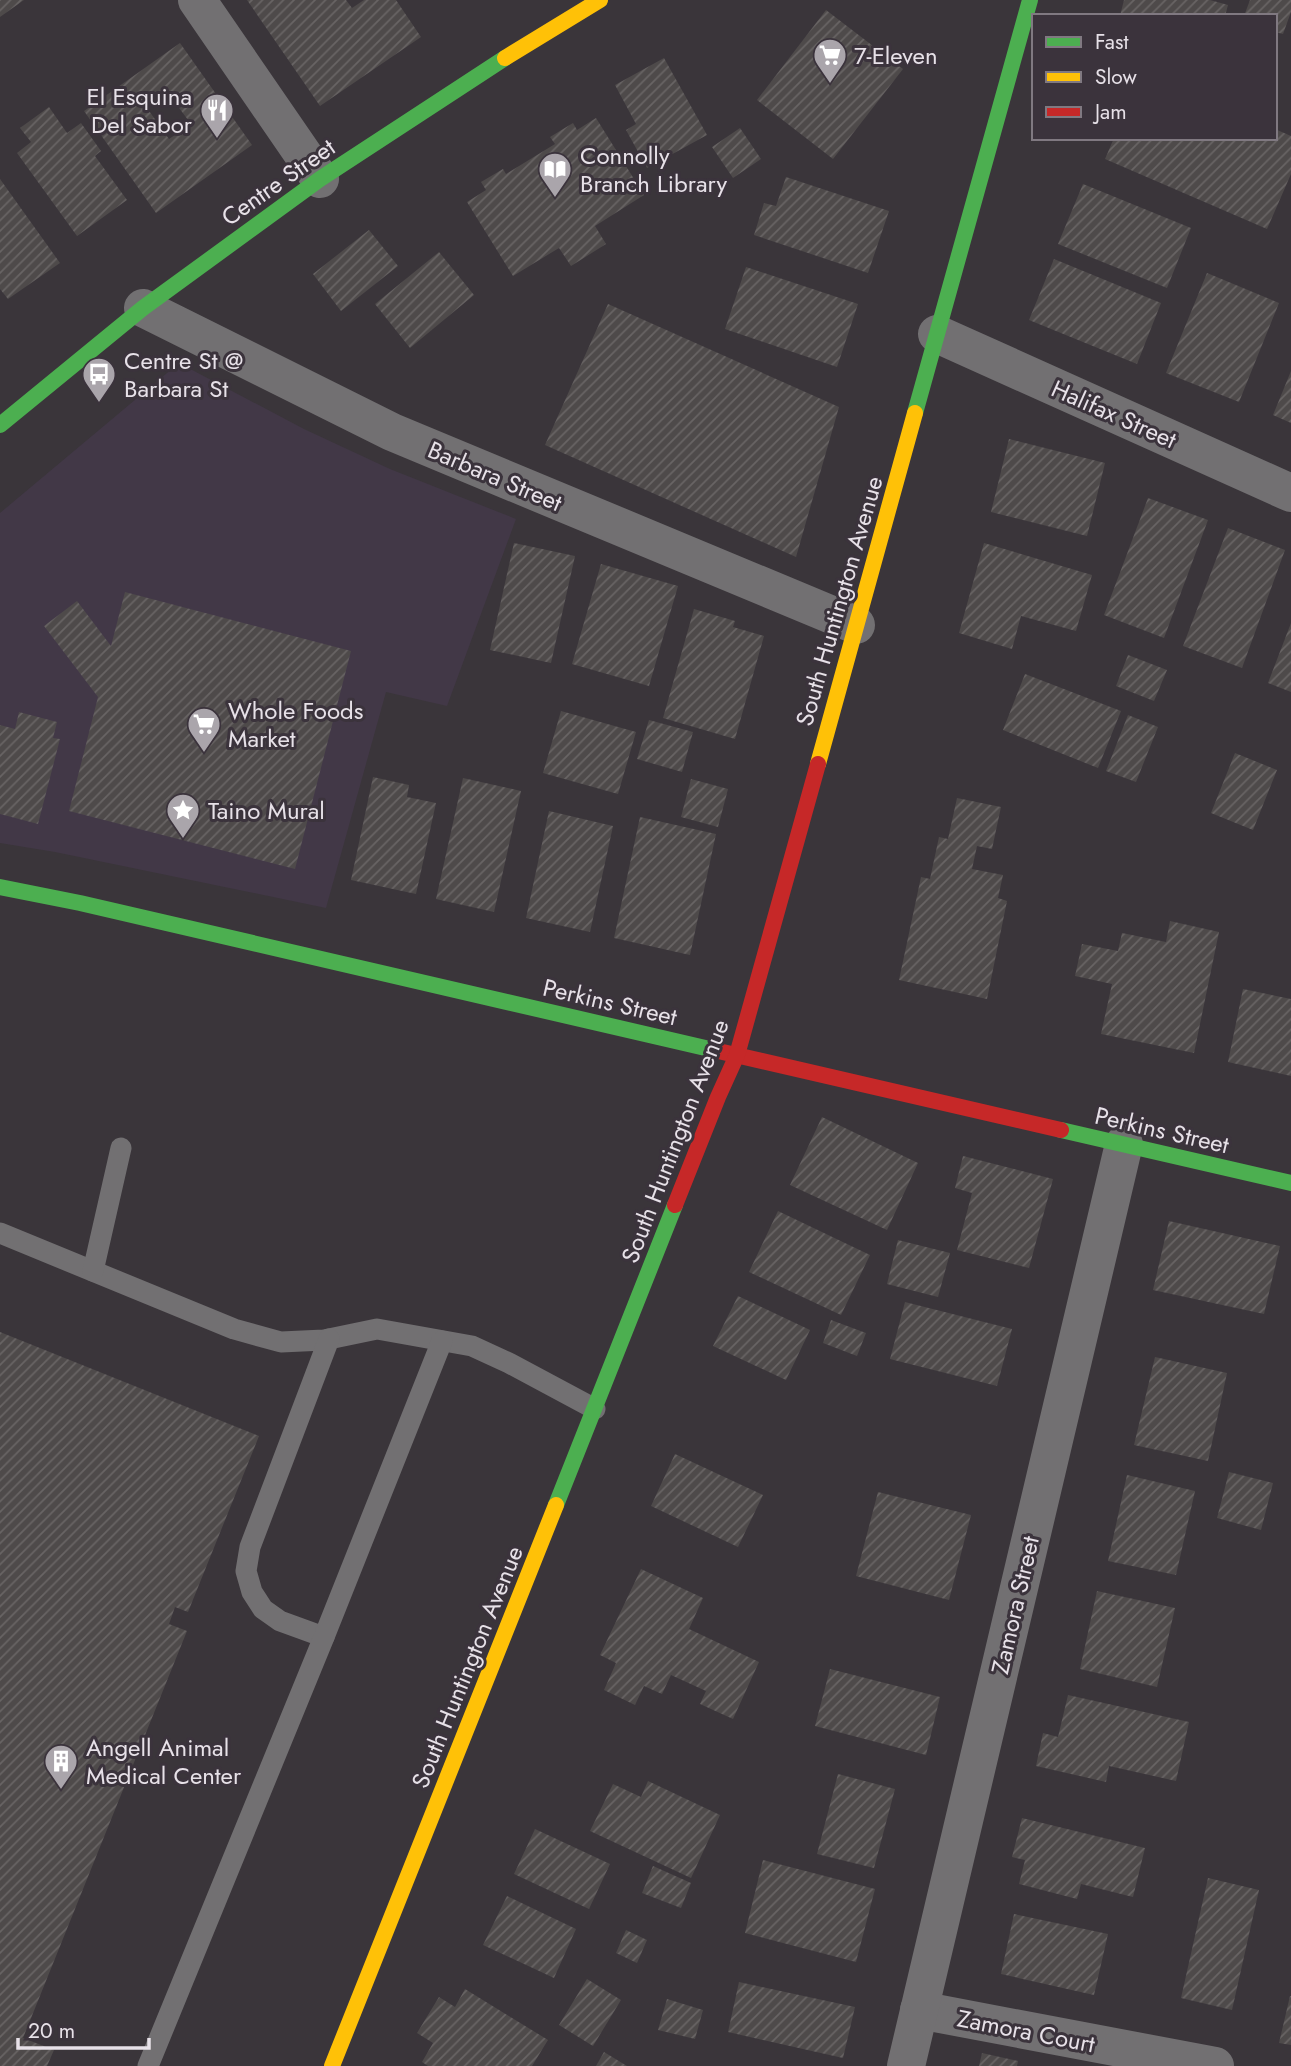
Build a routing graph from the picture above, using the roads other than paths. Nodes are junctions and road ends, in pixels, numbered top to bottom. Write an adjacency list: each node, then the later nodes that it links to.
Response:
1 (197, 0): 4 (street)
2 (600, 0): 4 (main road, Centre Street)
3 (1030, 0): 6 (main road, South Huntington Avenue)
4 (320, 179): 5 (main road, Centre Street)
5 (143, 308): 7 (main road, Centre Street); 9 (street, Barbara Street)
6 (937, 334): 8 (street, Halifax Street); 9 (main road, South Huntington Avenue)
7 (0, 425)
8 (1291, 493)
9 (856, 625): 11 (main road, South Huntington Avenue)
10 (0, 887): 11 (main road, Perkins Street)
11 (737, 1055): 12 (main road, Perkins Street); 19 (main road, South Huntington Avenue)
12 (1124, 1144): 14 (main road, Perkins Street); 21 (street, Zamora Street)
13 (121, 1148): 16 (lane)
14 (1291, 1183)
15 (0, 1233): 16 (lane)
16 (93, 1271): 17 (lane)
17 (329, 1339): 18 (lane); 20 (lane)
18 (442, 1341): 19 (lane); 20 (lane)
19 (595, 1409): 23 (main road, South Huntington Avenue)
20 (324, 1637): 22 (lane)
21 (919, 2010): 24 (street, Zamora Street); 25 (street, Zamora Court)
22 (148, 2066)
23 (332, 2066)
24 (906, 2066)
25 (1215, 2066)

